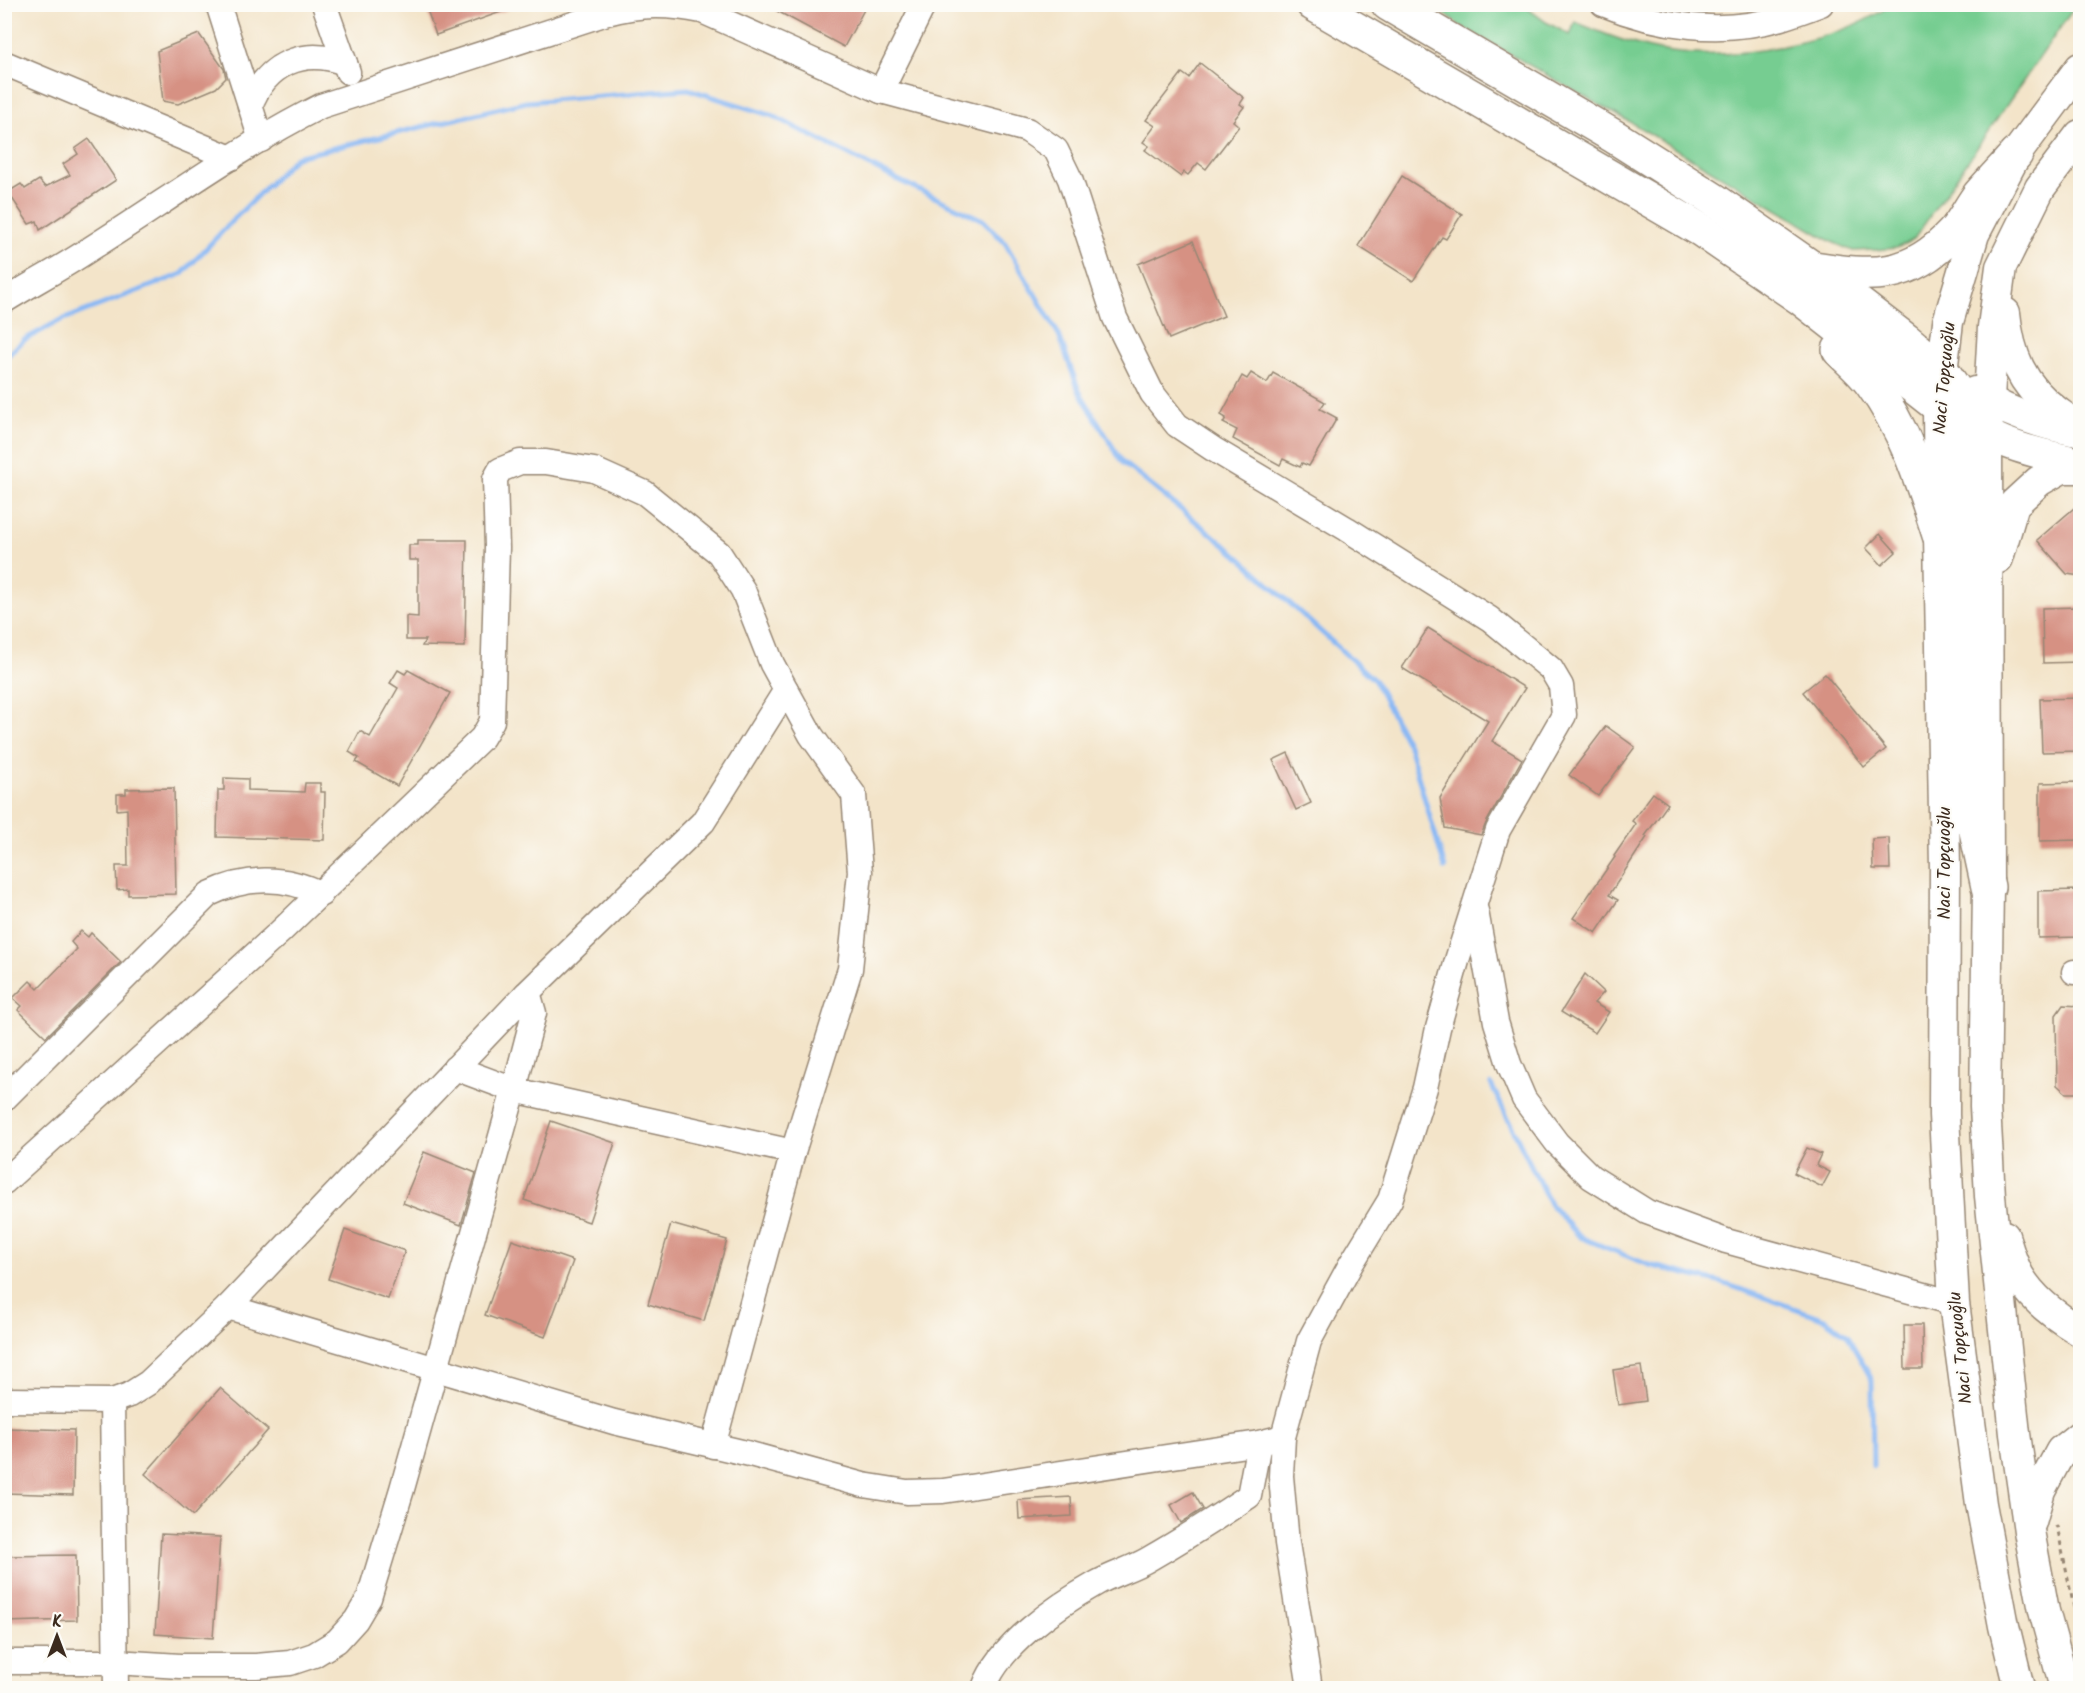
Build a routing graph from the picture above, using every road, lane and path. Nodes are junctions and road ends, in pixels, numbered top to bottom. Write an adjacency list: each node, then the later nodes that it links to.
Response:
1 (218, 4): 14 (street)
2 (324, 4): 10 (street)
3 (924, 4): 12 (street)
4 (1313, 4): 21 (highway)
5 (1603, 4): 6 (street)
6 (1821, 4)
7 (650, 5): 12 (street); 13 (street)
8 (1394, 7): 19 (highway)
9 (4, 63): 18 (street)
10 (345, 63): 13 (street); 14 (street)
11 (2080, 68): 17 (main road, Naci Topçuoğlu)
12 (881, 92): 34 (street)
13 (356, 94): 16 (street)
14 (250, 106): 16 (street)
15 (2080, 135): 20 (main road, Naci Topçuoğlu)
16 (261, 140): 18 (street)
17 (2016, 154): 19 (highway); 23 (main road, Naci Topçuoğlu)
18 (231, 158): 22 (street)
19 (1811, 267): 23 (highway)
20 (2001, 267): 24 (main road, Naci Topçuoğlu); 25 (main road)
21 (1803, 300): 24 (highway); 29 (highway)
22 (4, 301)
23 (1942, 370): 24 (highway)
24 (1970, 415): 26 (main road); 27 (main road); 29 (main road, Naci Topçuoğlu); 30 (main road, Naci Topçuoğlu); 32 (highway)
25 (2080, 427)
26 (2080, 432)
27 (2080, 463)
28 (2080, 468): 30 (main road)
29 (1939, 535): 42 (main road, Naci Topçuoğlu)
30 (1987, 602): 32 (main road, Naci Topçuoğlu)
31 (786, 690): 33 (street); 35 (street); 39 (street)
32 (1988, 887): 41 (main road, Naci Topçuoğlu)
33 (321, 894): 38 (street); 40 (street)
34 (1475, 906): 42 (street); 49 (street)
35 (526, 994): 36 (street); 37 (street)
36 (455, 1068): 37 (street); 43 (street)
37 (514, 1090): 39 (street); 45 (street)
38 (4, 1099)
39 (793, 1152): 51 (street)
40 (4, 1182)
41 (1990, 1196): 44 (main road); 52 (main road, Naci Topçuoğlu)
42 (1954, 1303): 59 (main road, Naci Topçuoğlu)
43 (228, 1308): 45 (street); 47 (street)
44 (2080, 1331)
45 (437, 1369): 51 (street); 55 (street)
46 (4, 1400): 47 (street)
47 (112, 1401): 55 (street)
48 (2080, 1436): 52 (main road)
49 (1283, 1437): 50 (street); 58 (street)
50 (1259, 1443): 51 (street); 57 (street)
51 (713, 1446)
52 (2029, 1531): 53 (path); 60 (main road, Naci Topçuoğlu)
53 (2080, 1637)
54 (4, 1662): 55 (street)
55 (115, 1662): 56 (street)
56 (116, 1689)
57 (984, 1689)
58 (1310, 1689)
59 (2019, 1689)
60 (2065, 1689)

